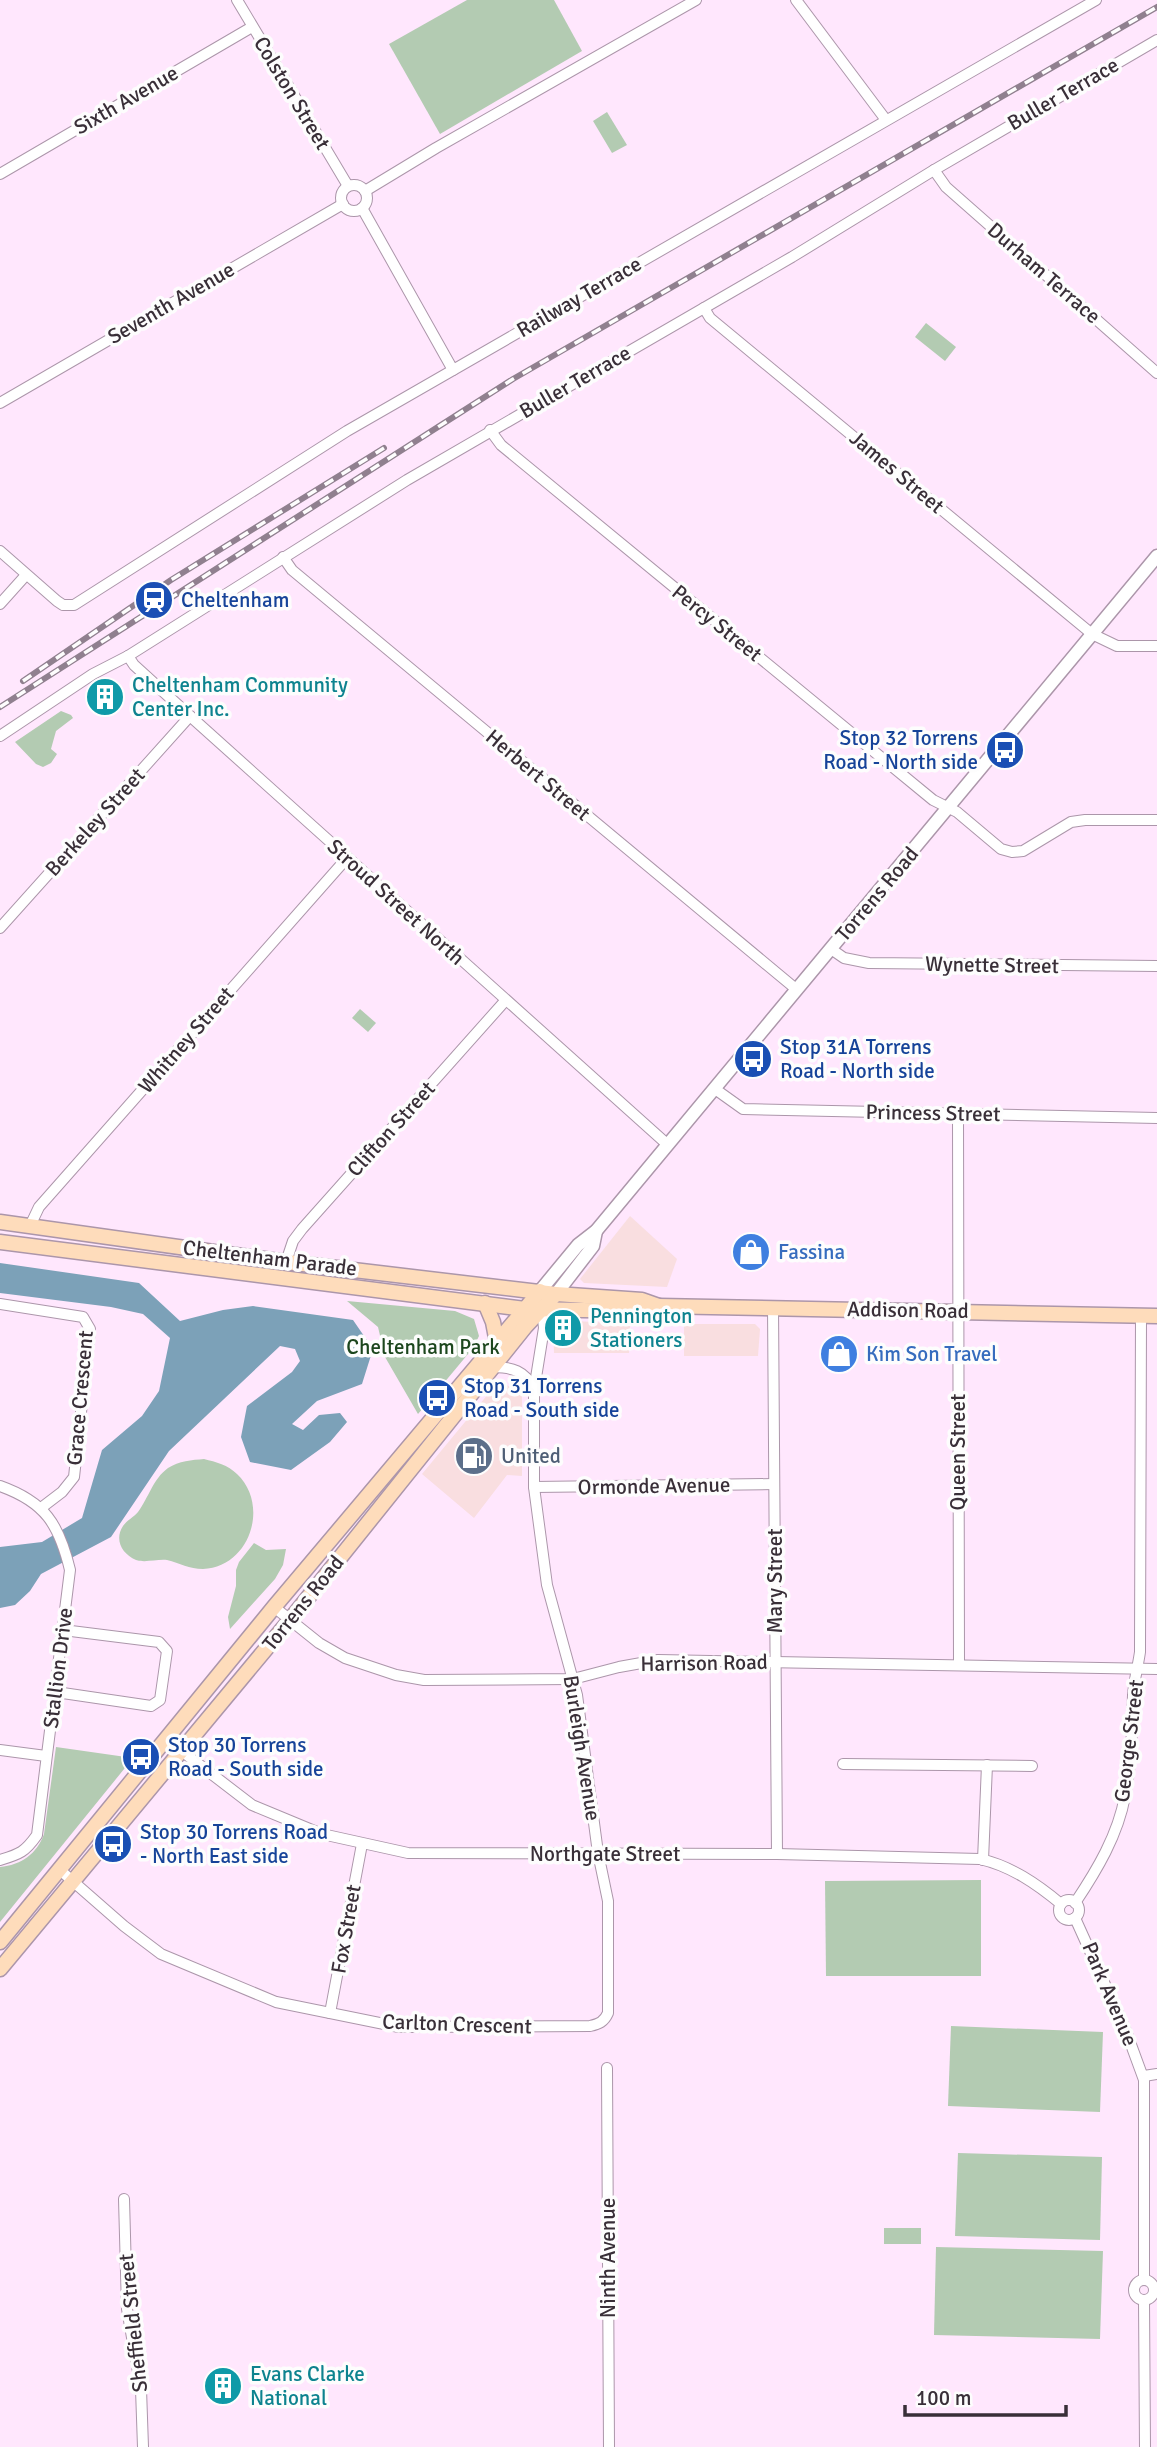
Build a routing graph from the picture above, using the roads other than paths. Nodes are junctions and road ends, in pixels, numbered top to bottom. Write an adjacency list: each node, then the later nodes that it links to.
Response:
1 (237, 0): 5 (street, Colston Street)
2 (696, 0): 11 (street)
3 (1096, 0): 7 (street, Railway Terrace)
4 (799, 1): 7 (street)
5 (252, 27): 9 (street, Sixth Avenue); 10 (street, Colston Street)
6 (1157, 40): 8 (street, Buller Terrace)
7 (886, 120): 15 (street, Railway Terrace)
8 (934, 170): 14 (street, Buller Terrace); 16 (street, Durham Terrace)
9 (0, 174)
10 (348, 186): 11 (street); 12 (street)
11 (365, 191): 13 (street)
12 (343, 204): 13 (street); 17 (street, Seventh Avenue)
13 (362, 208): 15 (street)
14 (704, 308): 18 (street, Buller Terrace); 24 (street, James Street)
15 (453, 370): 22 (street, Railway Terrace)
16 (1157, 373)
17 (0, 403)
18 (490, 430): 21 (street, Buller Terrace); 29 (street, Percy Street)
19 (0, 551): 22 (street)
20 (1157, 556): 24 (street, Torrens Road)
21 (283, 557): 26 (street, Buller Terrace); 35 (street, Herbert Street)
22 (26, 575): 23 (street)
23 (0, 604)
24 (1092, 634): 25 (street, James Street); 29 (street, Torrens Road)
25 (1157, 646)
26 (128, 656): 27 (street, Stroud Street North); 28 (street, Buller Terrace)
27 (190, 716): 31 (street, Stroud Street North); 32 (street, Berkeley Street)
28 (0, 736)
29 (949, 809): 30 (street, Percy Street); 33 (street, Torrens Road)
30 (1157, 820)
31 (347, 858): 36 (street, Stroud Street North); 42 (street, Whitney Street)
32 (0, 928)
33 (831, 949): 34 (street, Wynette Street); 35 (street, Torrens Road)
34 (1157, 966)
35 (796, 989): 37 (street, Torrens Road)
36 (505, 1001): 40 (street, Stroud Street North); 45 (street, Clifton Street)
37 (715, 1088): 38 (street, Princess Street); 40 (street, Torrens Road)
38 (958, 1113): 39 (street, Princess Street); 54 (street, Queen Street)
39 (1157, 1118)
40 (668, 1145): 43 (street, Torrens Road)
41 (0, 1222): 42 (main road, Cheltenham Parade)
42 (30, 1226): 45 (main road, Cheltenham Parade)
43 (596, 1231): 46 (street, Torrens Road); 47 (street, Torrens Road)
44 (0, 1242): 48 (main road, Cheltenham Parade)
45 (286, 1262): 46 (main road, Cheltenham Parade)
46 (540, 1291): 47 (main road, Addison Road); 52 (main road, Torrens Road)
47 (556, 1294): 50 (main road, Addison Road); 53 (main road, Torrens Road)
48 (485, 1303): 52 (main road, Cheltenham Parade); 57 (main road)
49 (0, 1304): 63 (street, Grace Crescent)
50 (659, 1306): 51 (main road, Addison Road); 53 (main road, Addison Road)
51 (773, 1307): 54 (main road, Addison Road); 60 (street, Mary Street)
52 (525, 1309): 53 (main road, Cheltenham Parade); 57 (main road, Torrens Road)
53 (542, 1310): 58 (main road, Torrens Road); 59 (street, Burleigh Avenue)
54 (958, 1311): 55 (main road, Addison Road); 70 (street, Queen Street)
55 (1141, 1315): 56 (main road, Addison Road); 71 (street, George Street)
56 (1157, 1316)
57 (497, 1343): 64 (main road, Torrens Road)
58 (493, 1367): 59 (street); 65 (main road, Torrens Road)
59 (534, 1390): 62 (street, Burleigh Avenue)
60 (774, 1484): 62 (street, Ormonde Avenue); 69 (street, Mary Street)
61 (0, 1486): 63 (street, Stallion Drive)
62 (534, 1487): 73 (street, Burleigh Avenue)
63 (41, 1508): 68 (street, Stallion Drive)
64 (337, 1531): 65 (main road); 66 (main road, Torrens Road)
65 (356, 1538): 67 (main road, Torrens Road)
66 (274, 1607): 67 (street, Harrison Road); 75 (main road, Torrens Road)
67 (290, 1620): 73 (street, Harrison Road); 77 (main road, Torrens Road)
68 (63, 1630): 74 (street, Stallion Drive); 74 (street)
69 (776, 1662): 70 (street, Harrison Road); 73 (street, Harrison Road); 84 (street, Mary Street)
70 (959, 1665): 71 (street, Harrison Road)
71 (1138, 1669): 72 (street, Harrison Road); 89 (street, George Street)
72 (1157, 1669)
73 (573, 1679): 83 (street, Burleigh Avenue)
74 (56, 1692): 78 (street, Stallion Drive)
75 (166, 1739): 77 (street, Northgate Street); 87 (main road, Torrens Road)
76 (0, 1749): 78 (street)
77 (182, 1751): 82 (street, Northgate Street); 88 (main road, Torrens Road)
78 (46, 1756): 85 (street, Stallion Drive)
79 (843, 1764): 80 (street)
80 (987, 1765): 81 (street); 86 (street)
81 (1032, 1766)
82 (362, 1844): 83 (street, Northgate Street); 94 (street, Fox Street)
83 (598, 1853): 84 (street, Northgate Street); 95 (street, Burleigh Avenue)
84 (777, 1854): 86 (street, Northgate Street)
85 (0, 1860)
86 (983, 1860): 90 (street, Northgate Street)
87 (60, 1870): 88 (street, Carlton Crescent); 92 (main road, Torrens Road)
88 (73, 1881): 93 (main road, Torrens Road); 94 (street, Carlton Crescent)
89 (1076, 1903): 90 (street); 91 (street)
90 (1061, 1904): 91 (street)
91 (1075, 1918): 98 (street, Park Avenue)
92 (0, 1942)
93 (0, 1969)
94 (330, 2013): 95 (street, Carlton Crescent)
95 (602, 2023)
96 (607, 2068): 104 (street, Ninth Avenue)
97 (1157, 2074): 98 (street)
98 (1144, 2076): 100 (street, Park Avenue)
99 (124, 2199): 103 (street, Sheffield Street)
100 (1144, 2280): 101 (street); 102 (street)
101 (1156, 2290): 102 (street)
102 (1144, 2301): 105 (street)
103 (143, 2447)
104 (610, 2447)
105 (1145, 2447)

